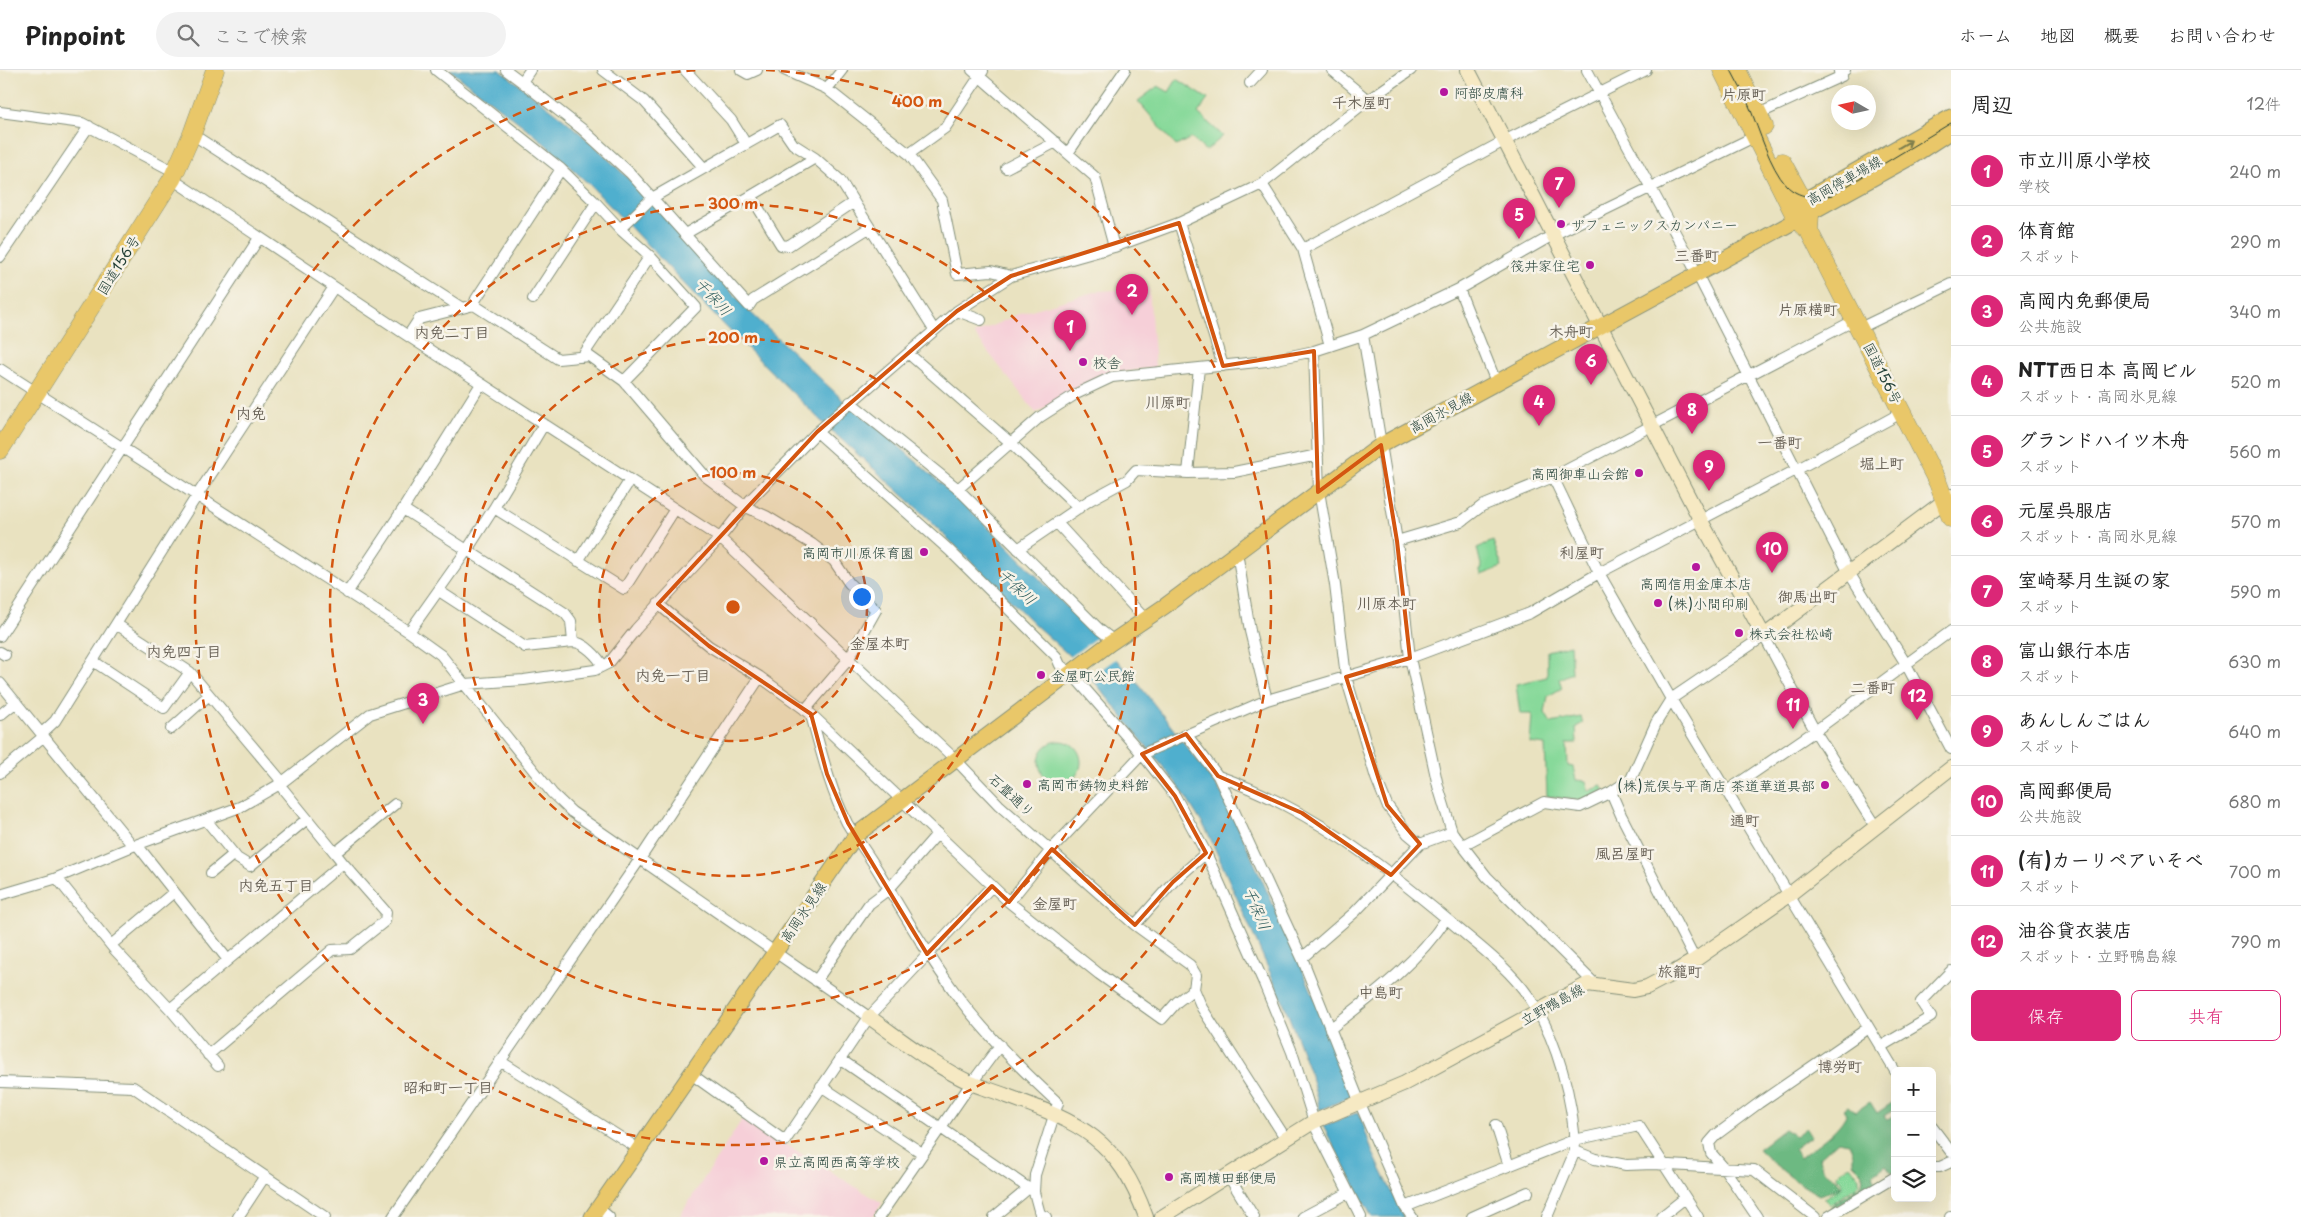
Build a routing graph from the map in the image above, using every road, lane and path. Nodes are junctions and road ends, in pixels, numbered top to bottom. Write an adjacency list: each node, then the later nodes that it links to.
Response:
1 (215, 70): 33 (highway, 国道156号)
2 (436, 70): 42 (street)
3 (506, 70): 22 (street)
4 (530, 70): 22 (street)
5 (603, 70): 40 (street)
6 (685, 70): 36 (street)
7 (742, 70): 8 (street)
8 (757, 70)
9 (784, 70): 24 (street)
10 (842, 70): 24 (street)
11 (1125, 70): 37 (street)
12 (1262, 70): 23 (street)
13 (1332, 70): 26 (street)
14 (1411, 70): 26 (street)
15 (1468, 70): 34 (street)
16 (1587, 70): 25 (street)
17 (1646, 70): 25 (street)
18 (1722, 70): 32 (highway, 国道156号)
19 (1737, 70): 28 (highway, 国道156号)
20 (1845, 70): 28 (street)
21 (978, 72): 35 (street); 38 (street)
22 (522, 82): 47 (street)
23 (1250, 83)
24 (827, 89): 38 (street)
25 (1600, 94): 34 (street); 45 (street)
26 (1368, 100): 44 (street)
27 (0, 112): 30 (street)
28 (1758, 114): 32 (highway, 国道156号)
29 (1951, 117): 50 (main road, 高岡停車場線, one-way to 29)
30 (89, 126): 43 (street, 石畳通り); 60 (street)
31 (1951, 130): 50 (main road, 高岡停車場線)
32 (1761, 133): 45 (street); 50 (highway, 国道156号)
33 (192, 134): 43 (highway, 国道156号); 68 (street)
34 (1504, 141): 55 (street); 58 (street)
35 (1056, 142): 37 (street); 41 (street)
36 (746, 144): 39 (street); 40 (street)
37 (1068, 153): 57 (street)
38 (909, 154): 62 (street)
39 (815, 158): 46 (street); 48 (street)
40 (704, 168): 47 (street)
41 (1006, 168)
42 (561, 169): 49 (street); 67 (street)
43 (172, 179): 56 (street, 石畳通り); 87 (highway, 国道156号)
44 (1262, 184): 51 (street); 58 (street)
45 (1650, 187): 55 (street); 61 (street)
46 (751, 196): 48 (street); 54 (street)
47 (651, 199): 52 (street); 54 (street)
48 (854, 202): 53 (street)
49 (596, 203): 52 (street); 66 (street)
50 (1805, 216): 61 (main road, 高岡氷見線); 71 (highway, 国道156号)
51 (1179, 223): 57 (street); 80 (street)
52 (623, 227): 59 (street)
53 (870, 228): 54 (street); 73 (street)
54 (684, 234)
55 (1552, 235): 65 (street); 72 (street)
56 (259, 238): 64 (street, 石畳通り); 96 (street)
57 (1114, 247): 62 (street)
58 (1304, 248): 76 (street)
59 (650, 256): 79 (street); 84 (street)
60 (0, 257)
61 (1696, 274): 72 (main road, 高岡氷見線); 83 (street)
62 (1011, 276): 69 (street)
63 (1951, 284): 71 (street)
64 (334, 287): 75 (street, 石畳通り); 104 (street)
65 (1459, 288): 74 (street); 85 (street)
66 (533, 299)
67 (474, 305): 68 (street); 79 (street)
68 (462, 308): 75 (street)
69 (957, 311): 70 (street); 73 (street)
70 (981, 320)
71 (1857, 324): 83 (street); 89 (highway, 国道156号)
72 (1600, 327): 85 (main road, 高岡氷見線); 91 (street)
73 (934, 330): 78 (street)
74 (1363, 335): 76 (street); 94 (street)
75 (408, 336): 86 (street, 石畳通り)
76 (1330, 346): 77 (street)
77 (1314, 351): 80 (street); 97 (street)
78 (909, 354): 88 (street); 93 (street)
79 (582, 357): 84 (street)
80 (1223, 366): 81 (street)
81 (1199, 368): 93 (street); 99 (street)
82 (0, 369): 87 (street)
83 (1749, 376): 91 (street); 98 (street)
84 (624, 381): 106 (street)
85 (1496, 382): 94 (main road, 高岡氷見線)
86 (481, 384): 90 (street, 石畳通り); 109 (street)
87 (37, 394): 95 (highway, 国道156号); 96 (street)
88 (850, 402): 92 (street); 102 (street)
89 (1903, 412): 98 (street); 105 (highway, 国道156号)
90 (544, 424): 101 (street, 石畳通り); 107 (street)
91 (1651, 426): 100 (street); 112 (street)
92 (819, 430): 106 (street); 138 (street)
93 (1012, 444): 102 (street); 108 (street)
94 (1381, 446): 103 (main road, 高岡氷見線); 115 (street)
95 (0, 450)
96 (122, 450): 104 (street); 129 (street)
97 (1318, 455): 99 (street); 103 (street)
98 (1796, 470): 112 (street); 120 (street)
99 (1188, 473): 108 (street)
100 (1553, 477): 115 (street); 121 (street)
101 (630, 480): 110 (street, 石畳通り); 119 (street)
102 (958, 489): 116 (street)
103 (1320, 491): 118 (main road, 高岡氷見線); 141 (street)
104 (196, 497): 123 (street); 126 (street)
105 (1949, 498): 111 (highway, 国道156号); 120 (street)
106 (746, 507): 114 (street); 134 (street)
107 (494, 508): 117 (street); 119 (street)
108 (1079, 508): 113 (street)
109 (403, 509): 117 (street); 123 (street)
110 (675, 510): 114 (street, 石畳通り); 119 (street)
111 (1951, 518)
112 (1700, 519): 121 (street); 130 (street)
113 (1057, 523): 116 (street); 125 (street)
114 (720, 538): 124 (street); 134 (street, 石畳通り)
115 (1397, 540): 133 (street)
116 (1018, 549): 132 (street)
117 (467, 550): 122 (street); 131 (street)
118 (1237, 552): 125 (main road, 高岡氷見線); 146 (street)
119 (578, 561)
120 (1848, 571): 130 (street); 136 (street)
121 (1599, 573): 133 (street); 145 (street)
122 (439, 591): 128 (street); 131 (street)
123 (348, 593): 128 (street)
124 (658, 604): 137 (street); 140 (street)
125 (1145, 619): 132 (main road, 高岡氷見線)
126 (116, 624): 135 (street); 139 (street)
127 (1951, 631): 136 (street)
128 (408, 632): 143 (street)
129 (0, 636)
130 (1764, 636): 145 (street); 151 (street)
131 (573, 642): 137 (street)
132 (1112, 643): 138 (main road, 高岡氷見線)
133 (1410, 658): 141 (street); 168 (street)
134 (848, 660): 148 (street); 156 (street, 石畳通り)
135 (93, 661): 139 (street); 152 (street)
136 (1906, 664): 151 (street); 154 (street)
137 (603, 666): 143 (street)
138 (1075, 671): 155 (street); 156 (main road, 高岡氷見線)
139 (190, 672): 144 (street)
140 (760, 677): 148 (street); 178 (street)
141 (1346, 677): 146 (street); 171 (street)
142 (0, 683): 147 (street)
143 (465, 684): 160 (street); 178 (street)
144 (210, 695): 150 (street); 160 (street)
145 (1671, 699): 161 (street); 162 (street)
146 (1267, 700): 153 (street)
147 (16, 702): 149 (street); 152 (street)
148 (808, 712): 163 (street); 170 (street)
149 (0, 715)
150 (171, 729)
151 (1815, 731): 161 (street); 167 (street)
152 (43, 735): 158 (street); 173 (street)
153 (1184, 735): 155 (street); 159 (street)
154 (1951, 749)
155 (1144, 753): 174 (street); 176 (street)
156 (955, 759): 163 (main road, 高岡氷見線); 174 (street, 石畳通り)
157 (1951, 768): 167 (street, 立野鴨島線)
158 (0, 773)
159 (1218, 776): 181 (street); 194 (street)
160 (280, 784): 165 (street); 166 (street)
161 (1727, 791): 186 (street)
162 (1611, 792): 172 (street); 196 (street)
163 (902, 799): 169 (street); 170 (main road, 高岡氷見線)
164 (395, 804): 175 (street)
165 (307, 819): 175 (street); 177 (street)
166 (206, 820): 173 (street); 177 (street)
167 (1874, 826): 186 (street, 立野鴨島線)
168 (1452, 832): 171 (street); 172 (street)
169 (938, 833): 183 (street); 184 (street)
170 (856, 835): 184 (street); 192 (main road, 高岡氷見線)
171 (1420, 844): 181 (street)
172 (1463, 845): 199 (street)
173 (136, 846): 182 (street); 185 (street)
174 (1052, 849): 188 (street); 190 (street, 石畳通り)
175 (335, 852): 179 (street)
176 (1206, 853): 190 (street); 219 (street)
177 (234, 854): 180 (street)
178 (640, 859): 192 (street); 210 (street)
179 (343, 863): 195 (street); 208 (street)
180 (211, 873)
181 (1391, 875): 189 (street); 194 (street)
182 (57, 878): 187 (street); 191 (street)
183 (992, 886): 188 (street); 193 (street)
184 (889, 889): 193 (street); 198 (street)
185 (174, 892): 191 (street); 195 (street)
186 (1790, 894): 196 (street, 立野鴨島線); 204 (street)
187 (0, 895)
188 (1009, 902): 200 (street)
189 (1446, 919): 202 (street); 205 (street)
190 (1135, 925): 200 (street, 石畳通り)
191 (111, 945): 201 (street)
192 (775, 953): 198 (street); 213 (main road, 高岡氷見線)
193 (928, 954): 203 (street); 206 (street)
194 (1302, 958): 205 (street)
195 (228, 960): 201 (street)
196 (1695, 960): 199 (street, 立野鴨島線)
197 (1951, 971): 207 (street)
198 (816, 981): 203 (street)
199 (1594, 984): 202 (street, 立野鴨島線)
200 (1194, 989): 223 (street, 石畳通り)
201 (170, 1009): 208 (street)
202 (1538, 1012): 217 (street, 立野鴨島線); 224 (street)
203 (869, 1017): 209 (street); 215 (street)
204 (1868, 1028): 207 (street); 233 (street)
205 (1330, 1029): 217 (street)
206 (1000, 1045): 215 (street); 218 (street)
207 (1880, 1047): 212 (street)
208 (208, 1055): 211 (street)
209 (840, 1059): 216 (street); 221 (street)
210 (500, 1061): 225 (street); 245 (street)
211 (218, 1066)
212 (1892, 1067)
213 (691, 1074): 216 (street); 225 (main road, 高岡氷見線)
214 (0, 1082): 235 (street)
215 (971, 1083): 218 (street); 221 (street)
216 (821, 1086): 228 (street)
217 (1358, 1103): 219 (street, 立野鴨島線); 241 (street)
218 (1053, 1114): 237 (street); 249 (street)
219 (1315, 1121): 223 (street, 立野鴨島線); 239 (street)
220 (1496, 1125): 231 (street)
221 (940, 1127): 228 (street); 237 (street)
222 (1936, 1132): 227 (street)
223 (1286, 1139): 234 (street, 立野鴨島線)
224 (1574, 1140): 226 (street); 230 (street); 231 (street)
225 (638, 1149): 242 (main road, 高岡氷見線)
226 (1575, 1151): 230 (street); 256 (street)
227 (1951, 1152)
228 (922, 1153): 246 (street)
229 (1951, 1162): 232 (street)
230 (1663, 1165): 233 (street); 240 (street)
231 (1509, 1166): 241 (street)
232 (1936, 1167)
233 (1724, 1168): 259 (street); 260 (street)
234 (1228, 1175): 250 (street, 立野鴨島線); 251 (street)
235 (265, 1176): 243 (street); 244 (street)
236 (1891, 1178): 261 (street)
237 (1031, 1190): 247 (street); 248 (street)
238 (1528, 1192): 255 (street)
239 (1348, 1193): 252 (street); 253 (street)
240 (1685, 1198): 257 (street); 258 (street)
241 (1404, 1207): 254 (street)
242 (600, 1214)
243 (238, 1217)
244 (325, 1217)
245 (393, 1217)
246 (878, 1217)
247 (994, 1217)
248 (1046, 1217)
249 (1146, 1217)
250 (1162, 1217)
251 (1254, 1217)
252 (1303, 1217)
253 (1361, 1217)
254 (1412, 1217)
255 (1472, 1217)
256 (1547, 1217)
257 (1661, 1217)
258 (1698, 1217)
259 (1757, 1217)
260 (1815, 1217)
261 (1828, 1217)

